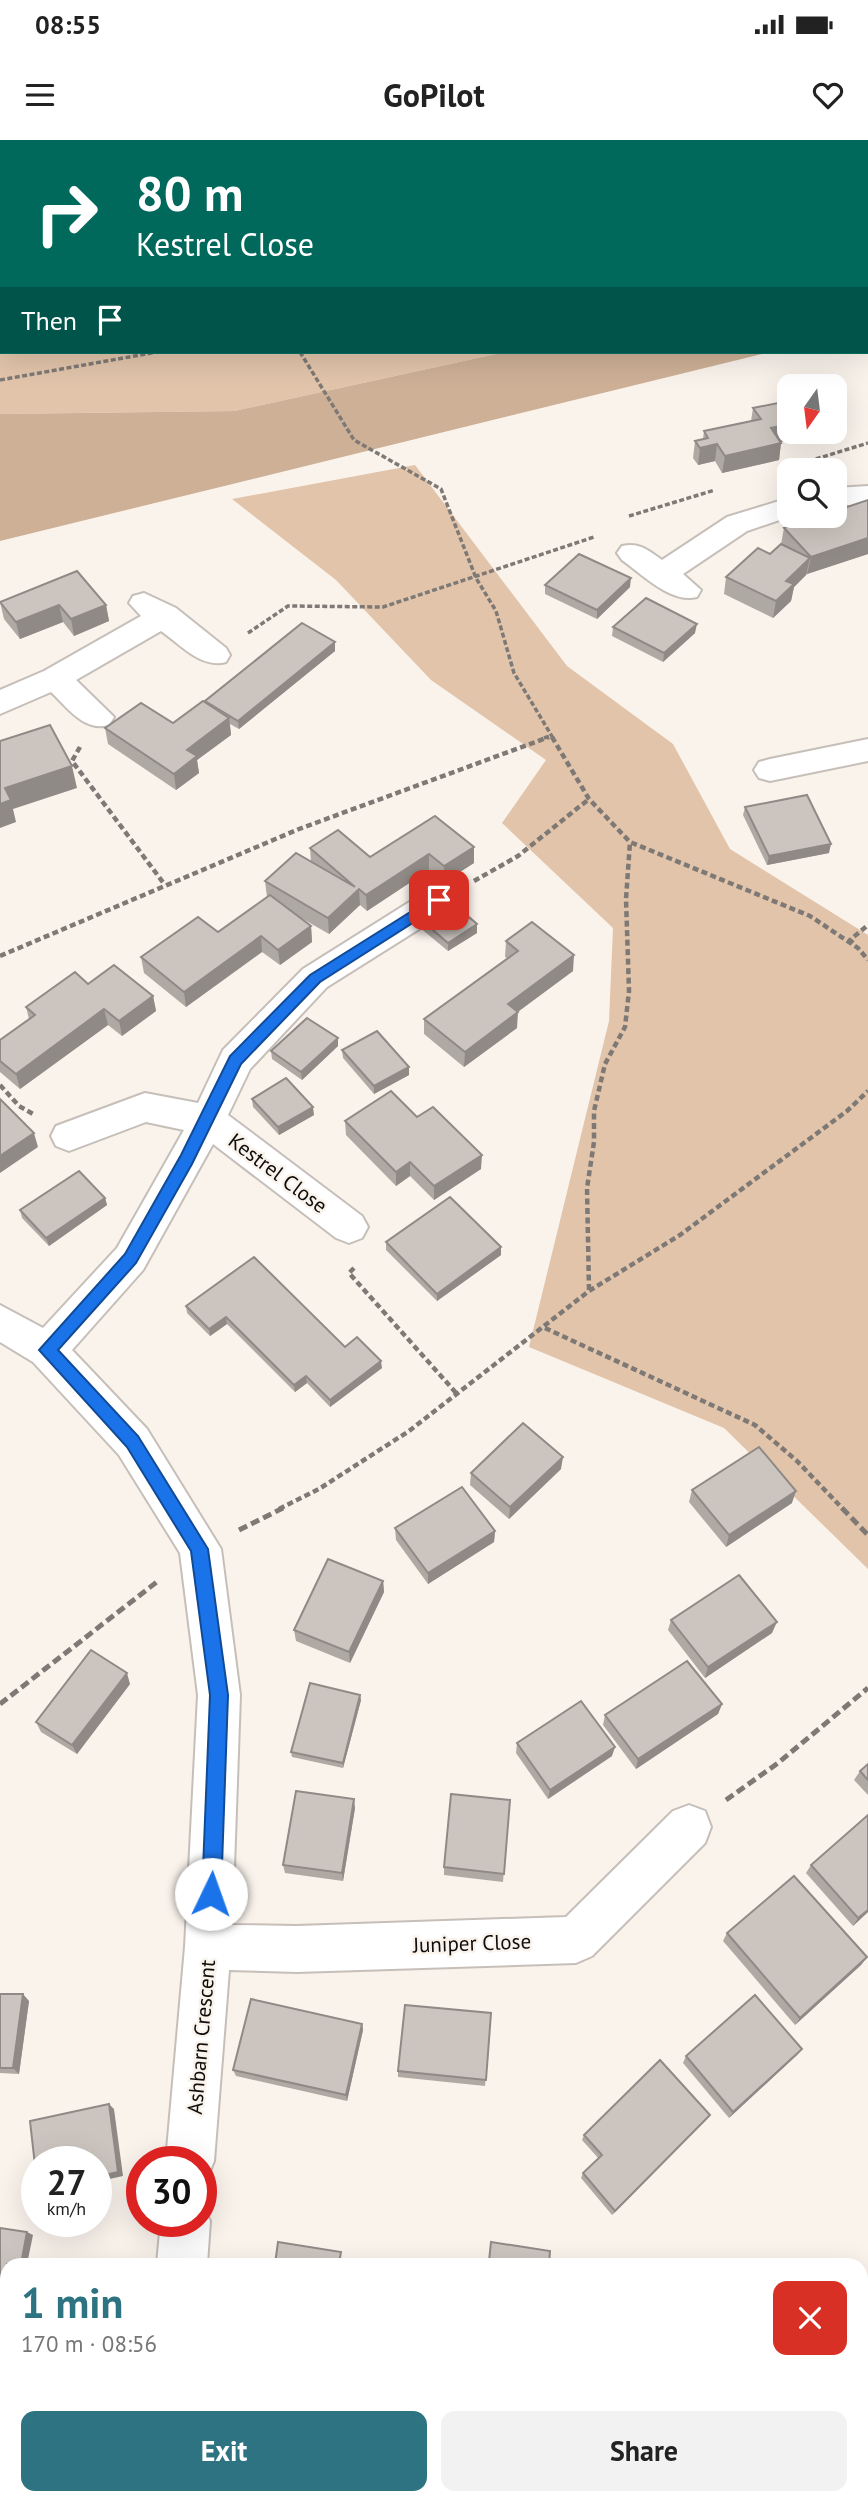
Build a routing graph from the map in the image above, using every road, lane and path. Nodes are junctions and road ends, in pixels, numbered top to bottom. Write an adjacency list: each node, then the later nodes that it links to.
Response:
1 (146, 354): 3 (path)
2 (301, 354): 9 (path)
3 (0, 380)
4 (868, 495): 5 (street)
5 (847, 496)
6 (777, 511): 8 (street)
7 (599, 536): 9 (path)
8 (632, 553)
9 (477, 578): 12 (path); 16 (path)
10 (138, 600): 11 (street)
11 (165, 615): 12 (street); 13 (street)
12 (215, 655)
13 (55, 678): 14 (street); 15 (street)
14 (0, 703)
15 (98, 717): 21 (path)
16 (550, 736): 19 (path); 21 (path)
17 (868, 750): 18 (street)
18 (770, 770)
19 (589, 799): 20 (path); 22 (path)
20 (630, 842): 24 (path); 31 (path)
21 (166, 885): 25 (path)
22 (439, 900): 28 (street, Kestrel Close)
23 (868, 925): 24 (path)
24 (858, 948): 26 (path)
25 (0, 956)
26 (868, 960)
27 (868, 1091): 31 (path)
28 (208, 1120): 29 (street, Kestrel Close); 30 (street, Kestrel Close); 34 (street, Kestrel Close)
29 (69, 1136)
30 (349, 1227): 35 (path)
31 (589, 1291): 33 (path)
32 (0, 1322): 34 (street, Ashbarn Crescent)
33 (545, 1328): 35 (path); 36 (path)
34 (47, 1350): 37 (street, Ashbarn Crescent)
35 (458, 1395): 37 (path)
36 (868, 1535)
37 (200, 1549): 39 (path); 41 (street, Ashbarn Crescent)
38 (868, 1688): 40 (path)
39 (0, 1704)
40 (689, 1827): 41 (street, Juniper Close)
41 (208, 1947): 42 (street, Ashbarn Crescent)
42 (191, 2146)
43 (185, 2237): 44 (street)
44 (183, 2258)

